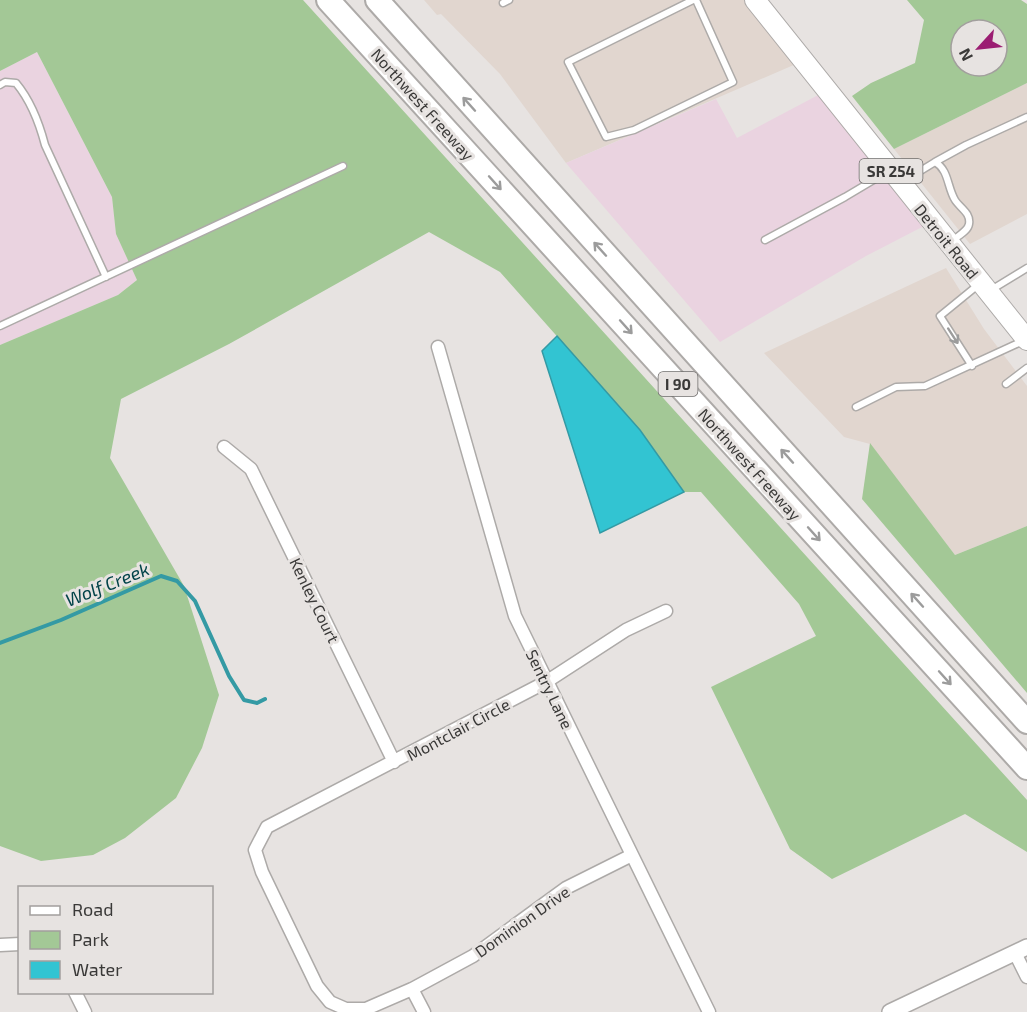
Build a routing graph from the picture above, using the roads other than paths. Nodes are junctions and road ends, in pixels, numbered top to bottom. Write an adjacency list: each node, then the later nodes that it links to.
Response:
1 (328, 0): 28 (highway, Northwest Freeway / I 90, one-way to 28)
2 (377, 0): 26 (highway, Northwest Freeway / I 90, one-way to 2)
3 (694, 0): 3 (lane)
4 (755, 0): 10 (main road, Detroit Road / SR 254)
5 (0, 85): 14 (lane)
6 (1025, 117): 7 (lane); 8 (lane)
7 (1027, 125)
8 (935, 162): 10 (lane); 12 (lane)
9 (343, 166): 14 (lane)
10 (896, 177): 11 (lane); 12 (main road, Detroit Road / SR 254)
11 (765, 240)
12 (949, 243): 15 (main road, Detroit Road / SR 254)
13 (1027, 268): 15 (lane)
14 (106, 276): 16 (lane)
15 (984, 287): 17 (main road, Detroit Road / SR 254); 19 (lane, one-way to 19)
16 (0, 326)
17 (1027, 340): 19 (lane)
18 (438, 347): 25 (street, Sentry Lane)
19 (972, 366): 22 (lane)
20 (1027, 368): 21 (lane)
21 (1006, 384)
22 (856, 407)
23 (224, 447): 27 (street, Kenley Court)
24 (666, 611): 25 (street, Montclair Circle)
25 (546, 682): 27 (street, Montclair Circle); 30 (street, Sentry Lane)
26 (1027, 722)
27 (394, 762): 29 (street, Montclair Circle)
28 (1027, 768)
29 (255, 850): 35 (street, Dominion Drive)
30 (632, 855): 35 (street, Dominion Drive); 39 (street, Sentry Lane)
31 (18, 944): 32 (street)
32 (0, 945)
33 (1021, 950): 34 (street); 40 (street)
34 (1027, 977)
35 (412, 989): 38 (street)
36 (76, 994): 37 (street)
37 (85, 1012)
38 (424, 1012)
39 (709, 1012)
40 (890, 1012)

